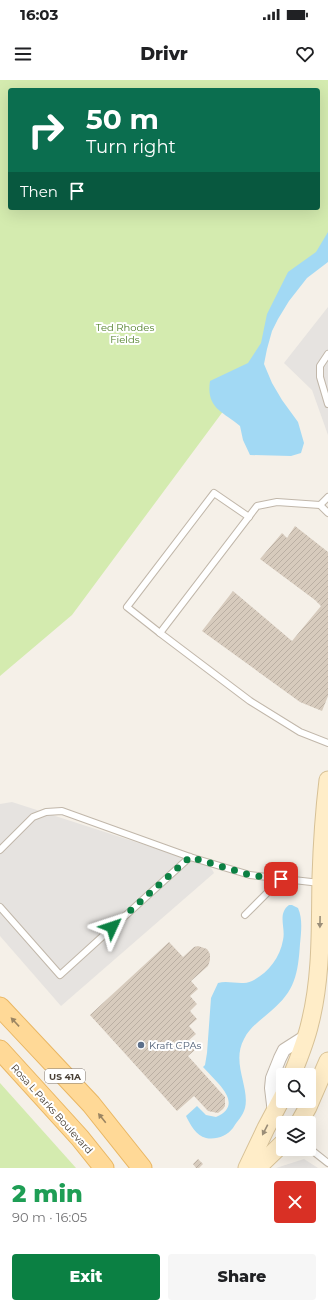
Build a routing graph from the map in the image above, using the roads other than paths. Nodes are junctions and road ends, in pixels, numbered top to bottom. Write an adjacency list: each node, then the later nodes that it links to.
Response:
1 (328, 354): 2 (lane)
2 (328, 404)
3 (328, 497): 4 (lane)
4 (320, 505): 5 (lane); 6 (lane)
5 (328, 513)
6 (249, 517): 7 (lane); 7 (lane)
7 (160, 633): 8 (lane)
8 (328, 743)
9 (328, 780): 13 (street)
10 (0, 850): 11 (lane)
11 (190, 857): 12 (lane); 14 (lane)
12 (281, 879): 13 (lane); 15 (lane)
13 (324, 883): 17 (street, one-way to 17)
14 (0, 907)
15 (245, 915)
16 (0, 1007): 28 (main road, US 41A, one-way to 16)
17 (306, 1036): 20 (street); 22 (street)
18 (0, 1050): 27 (main road, Rosa L Parks Boulevard / US 41A)
19 (328, 1061): 23 (street)
20 (295, 1068)
21 (277, 1108): 22 (street)
22 (274, 1113): 29 (street, one-way to 29)
23 (303, 1116)
24 (276, 1150): 30 (street)
25 (316, 1154): 26 (lane)
26 (328, 1163)
27 (104, 1168)
28 (142, 1168)
29 (247, 1168)
30 (257, 1168)

